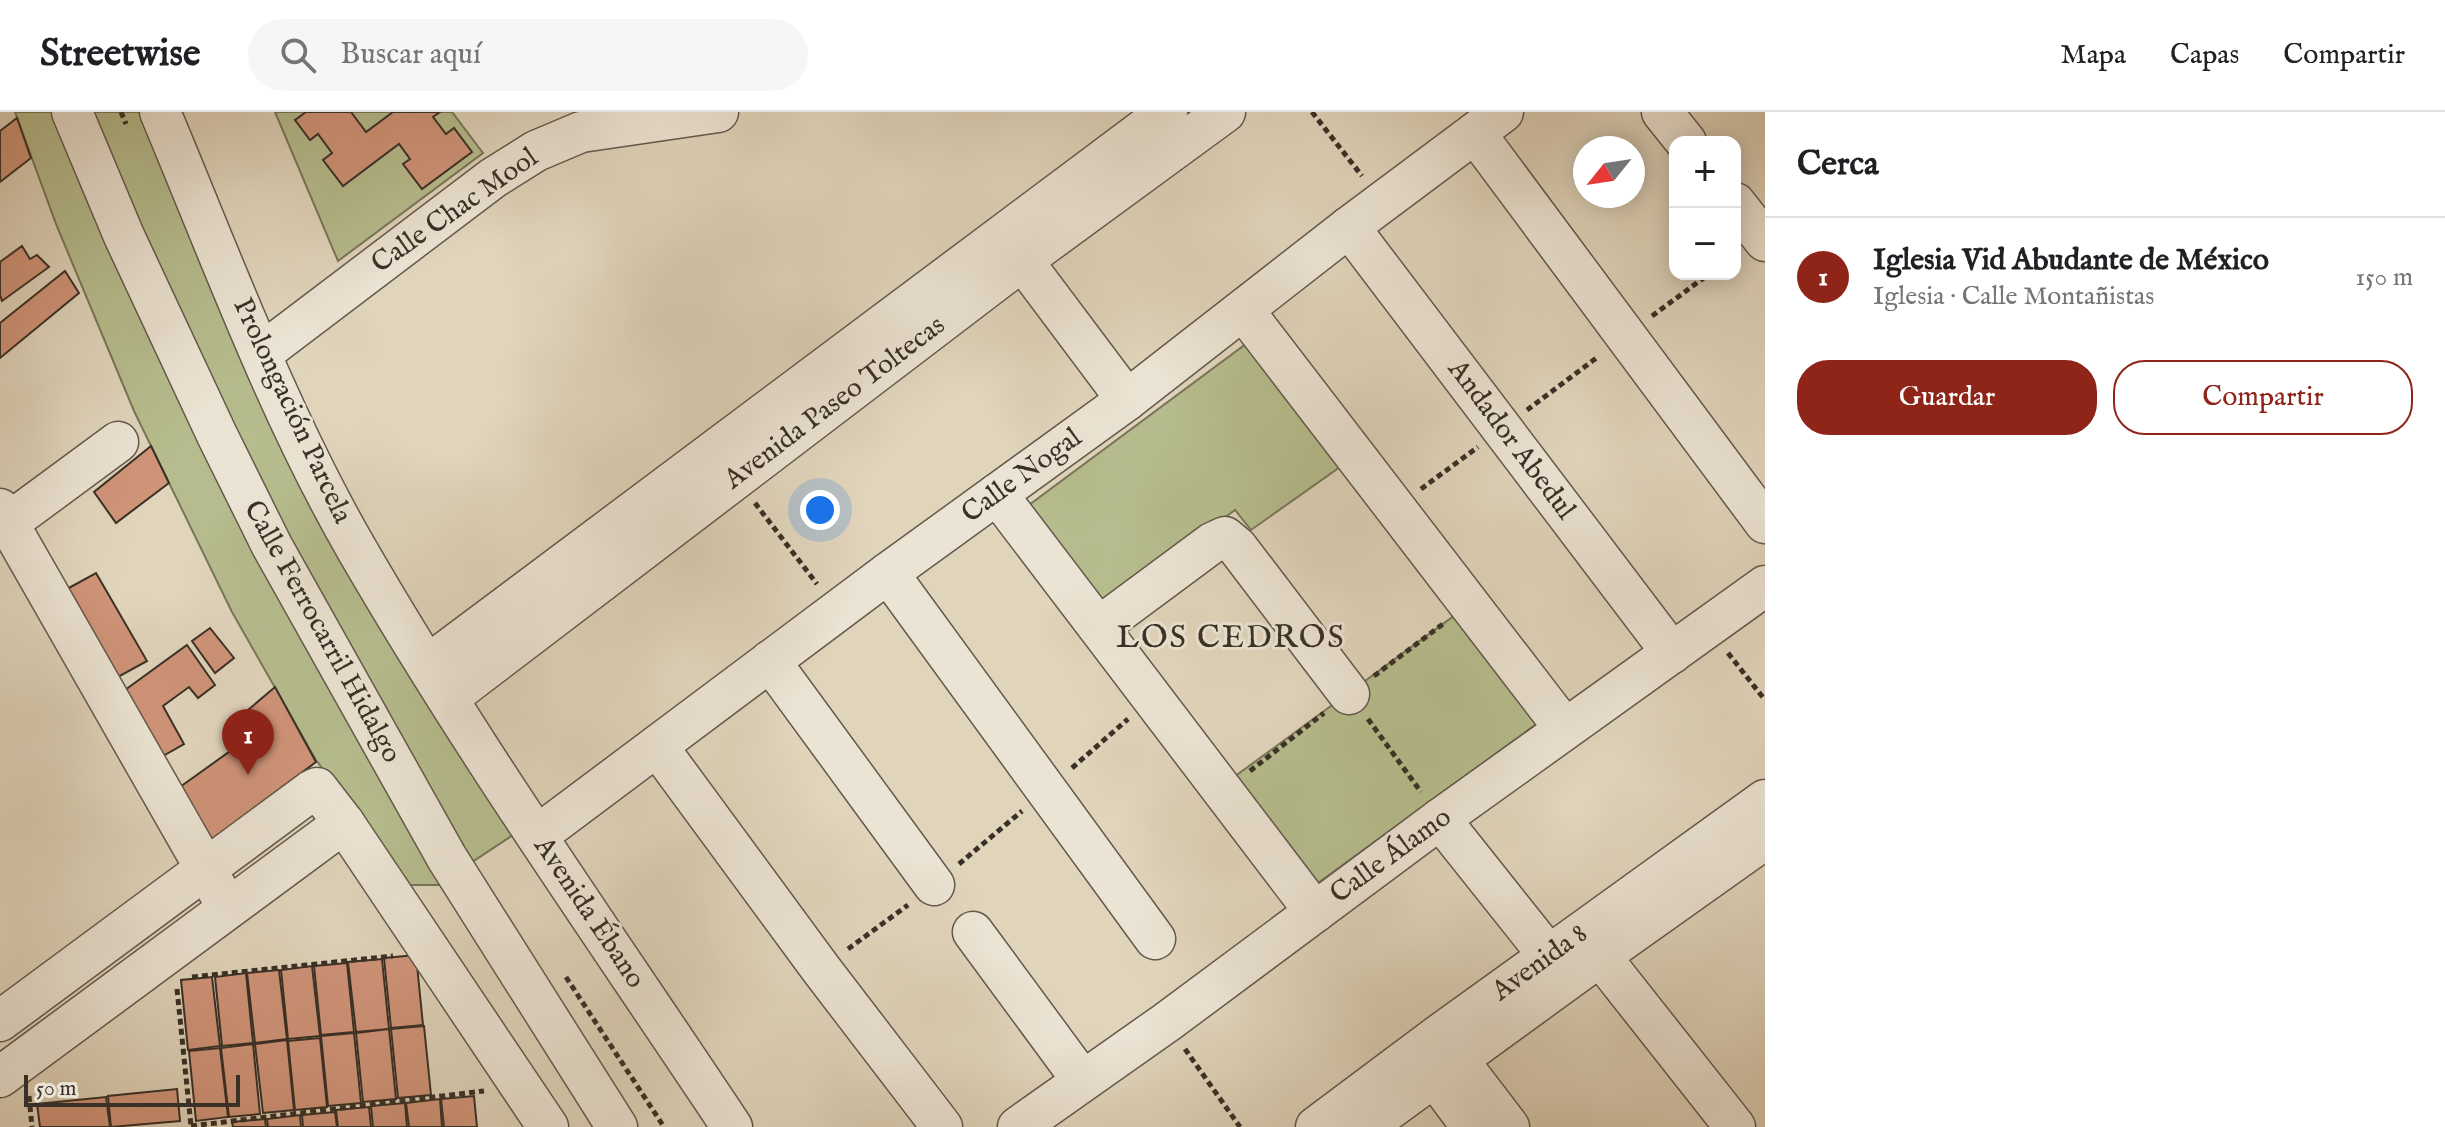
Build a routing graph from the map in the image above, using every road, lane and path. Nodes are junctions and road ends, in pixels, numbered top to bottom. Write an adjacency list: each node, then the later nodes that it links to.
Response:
1 (72, 112): 67 (street, Calle Ferrocarril Hidalgo)
2 (160, 112): 18 (street, Prolongación Parcela)
3 (718, 112): 18 (street, Calle Chac Mool)
4 (1225, 112): 14 (street, Avenida Paseo Toltecas)
5 (1312, 112): 10 (path)
6 (1662, 112): 9 (street)
7 (1155, 115): 14 (street, Avenida Paseo Toltecas)
8 (1489, 123): 10 (street, Calle Nogal); 17 (street)
9 (1681, 136)
10 (1383, 202): 12 (street, Calle Nogal)
11 (1739, 208): 13 (street)
12 (1349, 227): 16 (street, Calle Nogal); 20 (street, Andador Abedul)
13 (1765, 241)
14 (1012, 247): 19 (street); 22 (street, Avenida Paseo Toltecas); 34 (street, Avenida Paseo Toltecas)
15 (1701, 280): 17 (path)
16 (1244, 311): 19 (street, Calle Nogal); 24 (street)
17 (1626, 336): 20 (path); 26 (street)
18 (262, 353): 34 (street, Prolongación Parcela)
19 (1127, 400): 23 (street, Calle Nogal)
20 (1503, 429): 24 (path); 32 (street, Andador Abedul)
21 (118, 442): 25 (street)
22 (735, 478): 29 (path); 34 (street, Avenida Paseo Toltecas)
23 (997, 494): 27 (street, Calle Nogal); 30 (street)
24 (1395, 508): 38 (street)
25 (3, 520): 46 (street)
26 (1765, 523)
27 (888, 573): 29 (street, Calle Nogal); 40 (street)
28 (1765, 586): 31 (street, Calle Álamo)
29 (838, 610): 33 (street, Calle Nogal)
30 (1100, 626): 35 (street); 36 (street)
31 (1708, 627): 32 (street, Calle Álamo); 37 (path)
32 (1672, 653): 38 (street, Calle Álamo)
33 (770, 661): 39 (street, Calle Nogal); 47 (street)
34 (438, 681): 44 (street, Avenida Ébano)
35 (1349, 694): 42 (path)
36 (1153, 698): 40 (path); 49 (street)
37 (1765, 700)
38 (1565, 729): 42 (street, Calle Álamo)
39 (657, 746): 44 (street, Calle Nogal); 55 (street)
40 (1047, 791): 47 (path); 51 (street)
41 (1765, 800): 53 (street, Avenida 8)
42 (1440, 819): 49 (street, Calle Álamo); 53 (street)
43 (344, 823): 46 (street); 48 (street); 66 (street)
44 (538, 835): 68 (street, Avenida Ébano)
45 (1758, 858): 54 (street, Avenida 8)
46 (205, 869): 48 (street); 58 (street)
47 (934, 885): 55 (path)
48 (228, 908): 62 (street)
49 (1315, 912): 59 (street, Calle Álamo)
50 (973, 932): 61 (street)
51 (1155, 939)
52 (403, 955): 56 (path)
53 (1549, 956): 60 (street, Avenida 8)
54 (1600, 956): 60 (street, Avenida 8); 76 (street)
55 (821, 969): 69 (street)
56 (191, 977)
57 (176, 979): 64 (path)
58 (0, 1021)
59 (1167, 1022): 61 (street, Calle Álamo); 71 (path)
60 (1437, 1056): 72 (street, Avenida 8); 73 (street, Avenida 8); 74 (street); 75 (street)
61 (1082, 1080): 70 (street, Calle Álamo)
62 (14, 1084): 65 (path)
63 (491, 1090): 64 (path)
64 (191, 1126)
65 (32, 1127)
66 (548, 1127)
67 (617, 1127)
68 (732, 1127)
69 (942, 1127)
70 (1018, 1127)
71 (1240, 1127)
72 (1316, 1127)
73 (1365, 1127)
74 (1472, 1127)
75 (1509, 1127)
76 (1735, 1127)

